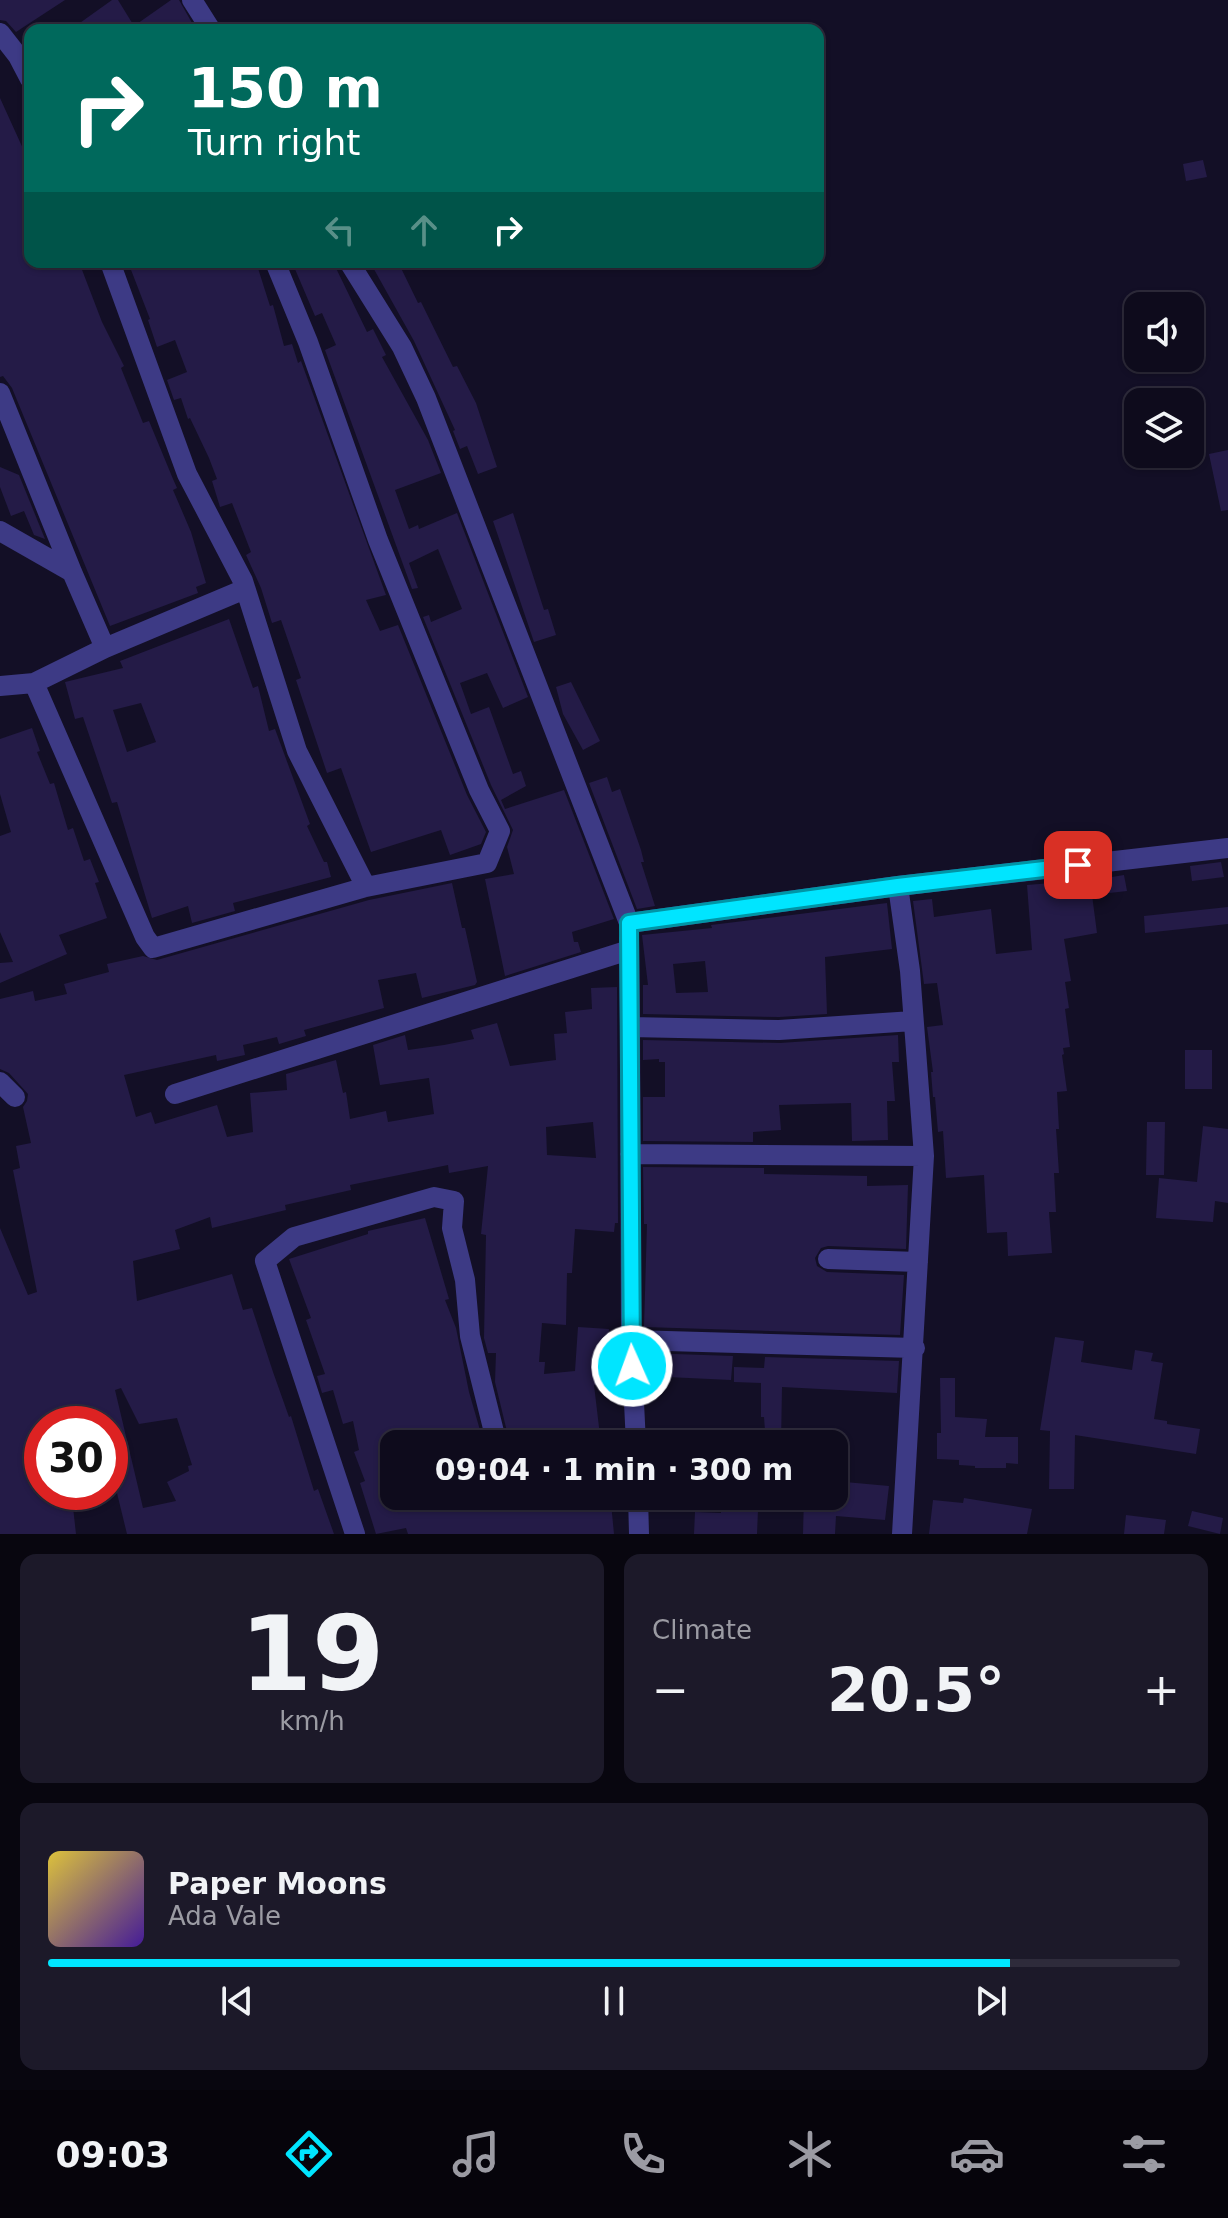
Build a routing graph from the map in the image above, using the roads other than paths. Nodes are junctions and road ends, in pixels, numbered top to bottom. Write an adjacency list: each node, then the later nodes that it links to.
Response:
1 (192, 0): 2 (street)
2 (207, 24)
3 (0, 33): 4 (street)
4 (24, 68)
5 (112, 268): 11 (street)
6 (277, 268): 17 (street)
7 (353, 268): 18 (street)
8 (0, 393): 10 (street)
9 (0, 531): 10 (street)
10 (72, 572): 12 (street)
11 (245, 589): 12 (street); 17 (street)
12 (105, 648): 13 (street)
13 (34, 683): 14 (street); 17 (street)
14 (0, 686)
15 (1228, 848): 16 (street)
16 (898, 886): 18 (street); 20 (street)
17 (366, 887)
18 (629, 923): 19 (street)
19 (629, 950): 21 (street); 22 (street)
20 (913, 1021): 21 (street); 24 (street)
21 (630, 1027): 23 (street)
22 (175, 1094)
23 (630, 1154): 24 (street); 27 (street)
24 (924, 1156): 26 (street)
25 (828, 1259): 26 (street)
26 (918, 1262): 28 (street)
27 (631, 1340): 28 (street); 30 (street)
28 (915, 1348): 34 (street)
29 (494, 1430): 32 (street)
30 (635, 1430)
31 (638, 1510): 33 (street)
32 (355, 1534)
33 (639, 1534)
34 (902, 1534)

